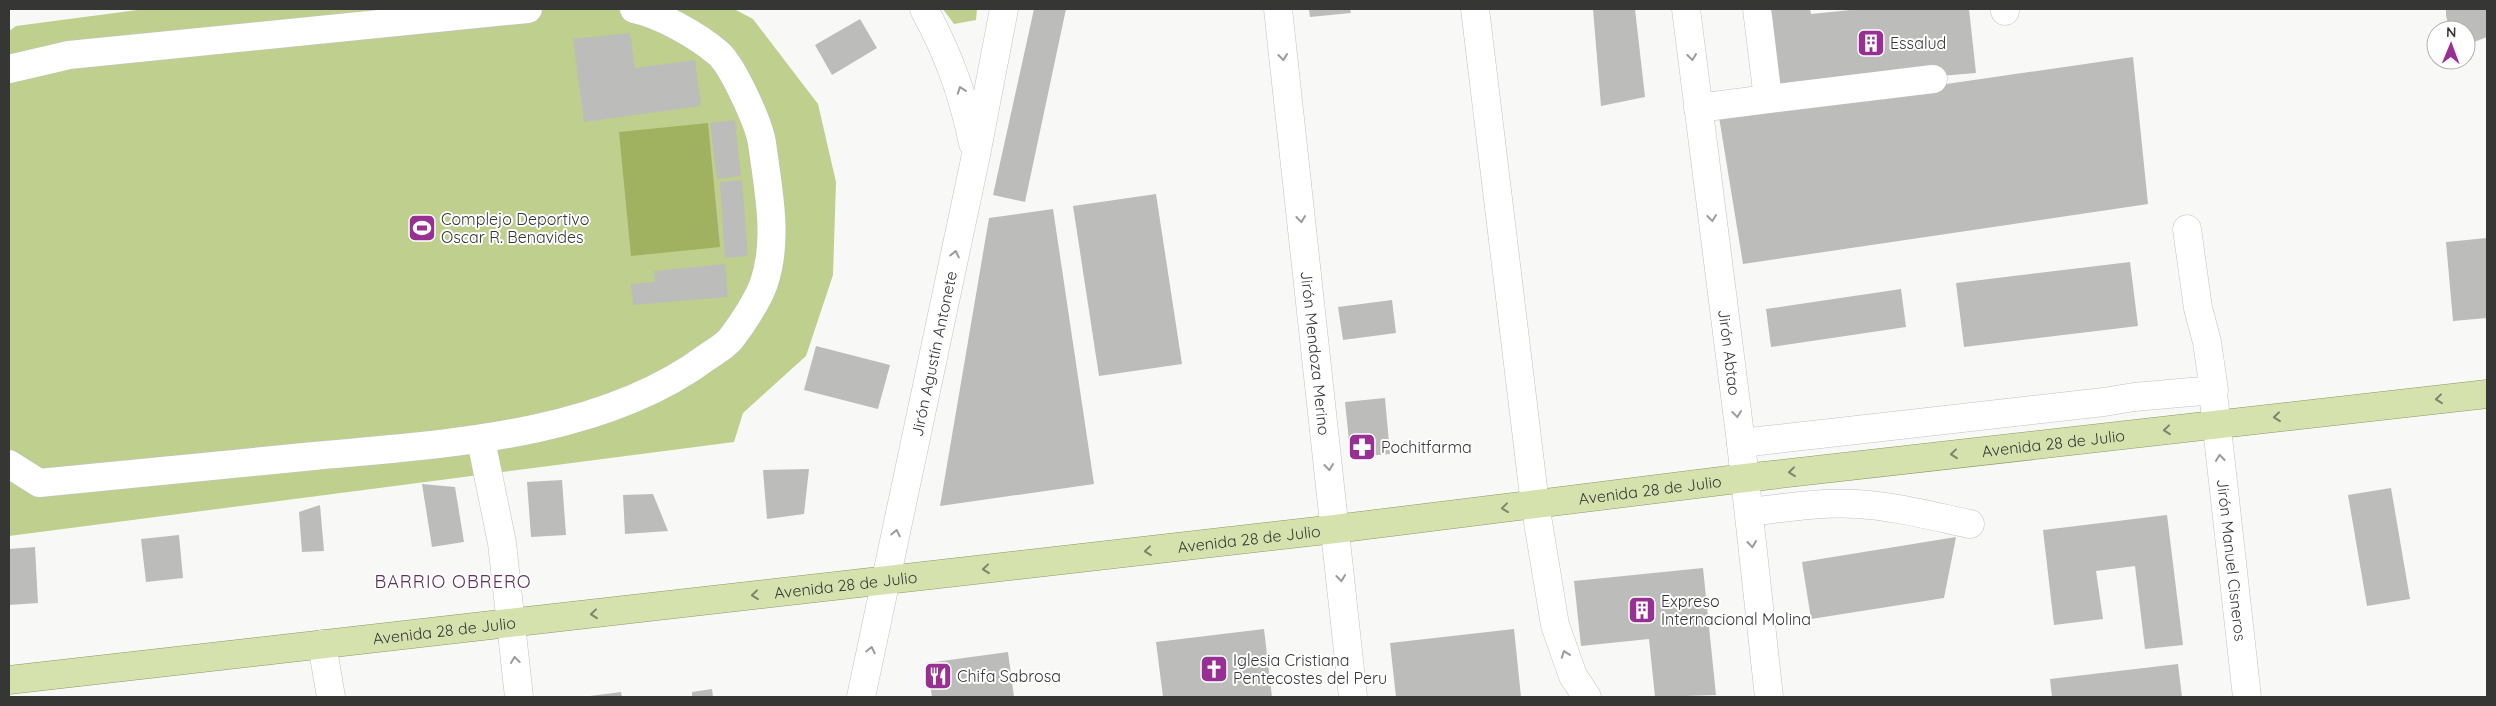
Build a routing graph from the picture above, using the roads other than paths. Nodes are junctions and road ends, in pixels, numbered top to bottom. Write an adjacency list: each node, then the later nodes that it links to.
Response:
1 (528, 9): 9 (street)
2 (634, 9): 18 (street)
3 (924, 9): 13 (street, one-way to 3)
4 (1004, 9): 13 (street, Jirón Agustín Antonete)
5 (1278, 9): 25 (street, Jirón Mendoza Merino, one-way to 25)
6 (1475, 9): 22 (street)
7 (1686, 9): 12 (street, Jirón Abtao, one-way to 12)
8 (1757, 9): 11 (street)
9 (9, 69)
10 (1933, 79): 11 (street)
11 (1768, 99): 12 (street)
12 (1698, 108): 19 (street, Jirón Abtao, one-way to 19)
13 (976, 155): 26 (street, Jirón Agustín Antonete, one-way to 13)
14 (2186, 229): 15 (street, Jirón Manuel Cisneros)
15 (2214, 390): 17 (street, Jirón Manuel Cisneros); 19 (street)
16 (2487, 394): 17 (main road, Avenida 28 de Julio, one-way to 17)
17 (2216, 424): 21 (main road, Avenida 28 de Julio, one-way to 21); 36 (street, Jirón Manuel Cisneros, one-way to 17)
18 (481, 440): 20 (street); 27 (street)
19 (1741, 443): 21 (street, Jirón Abtao)
20 (9, 464)
21 (1745, 478): 22 (main road, Avenida 28 de Julio); 23 (street, Jirón Abtao)
22 (1535, 504): 25 (main road, Avenida 28 de Julio, one-way to 25); 34 (street, one-way to 22)
23 (1749, 512): 24 (street); 35 (street, Jirón Abtao, one-way to 35)
24 (1970, 524)
25 (1336, 529): 26 (main road, Avenida 28 de Julio, one-way to 26); 33 (street, Jirón Mendoza Merino, one-way to 33)
26 (886, 580): 27 (main road, Avenida 28 de Julio, one-way to 27); 32 (street, Jirón Agustín Antonete, one-way to 26)
27 (510, 623): 28 (main road, Avenida 28 de Julio); 31 (street, one-way to 27)
28 (322, 644): 29 (main road, Avenida 28 de Julio); 30 (street)
29 (9, 680)
30 (331, 697)
31 (519, 697)
32 (861, 697)
33 (1353, 697)
34 (1587, 697)
35 (1770, 697)
36 (2247, 697)

